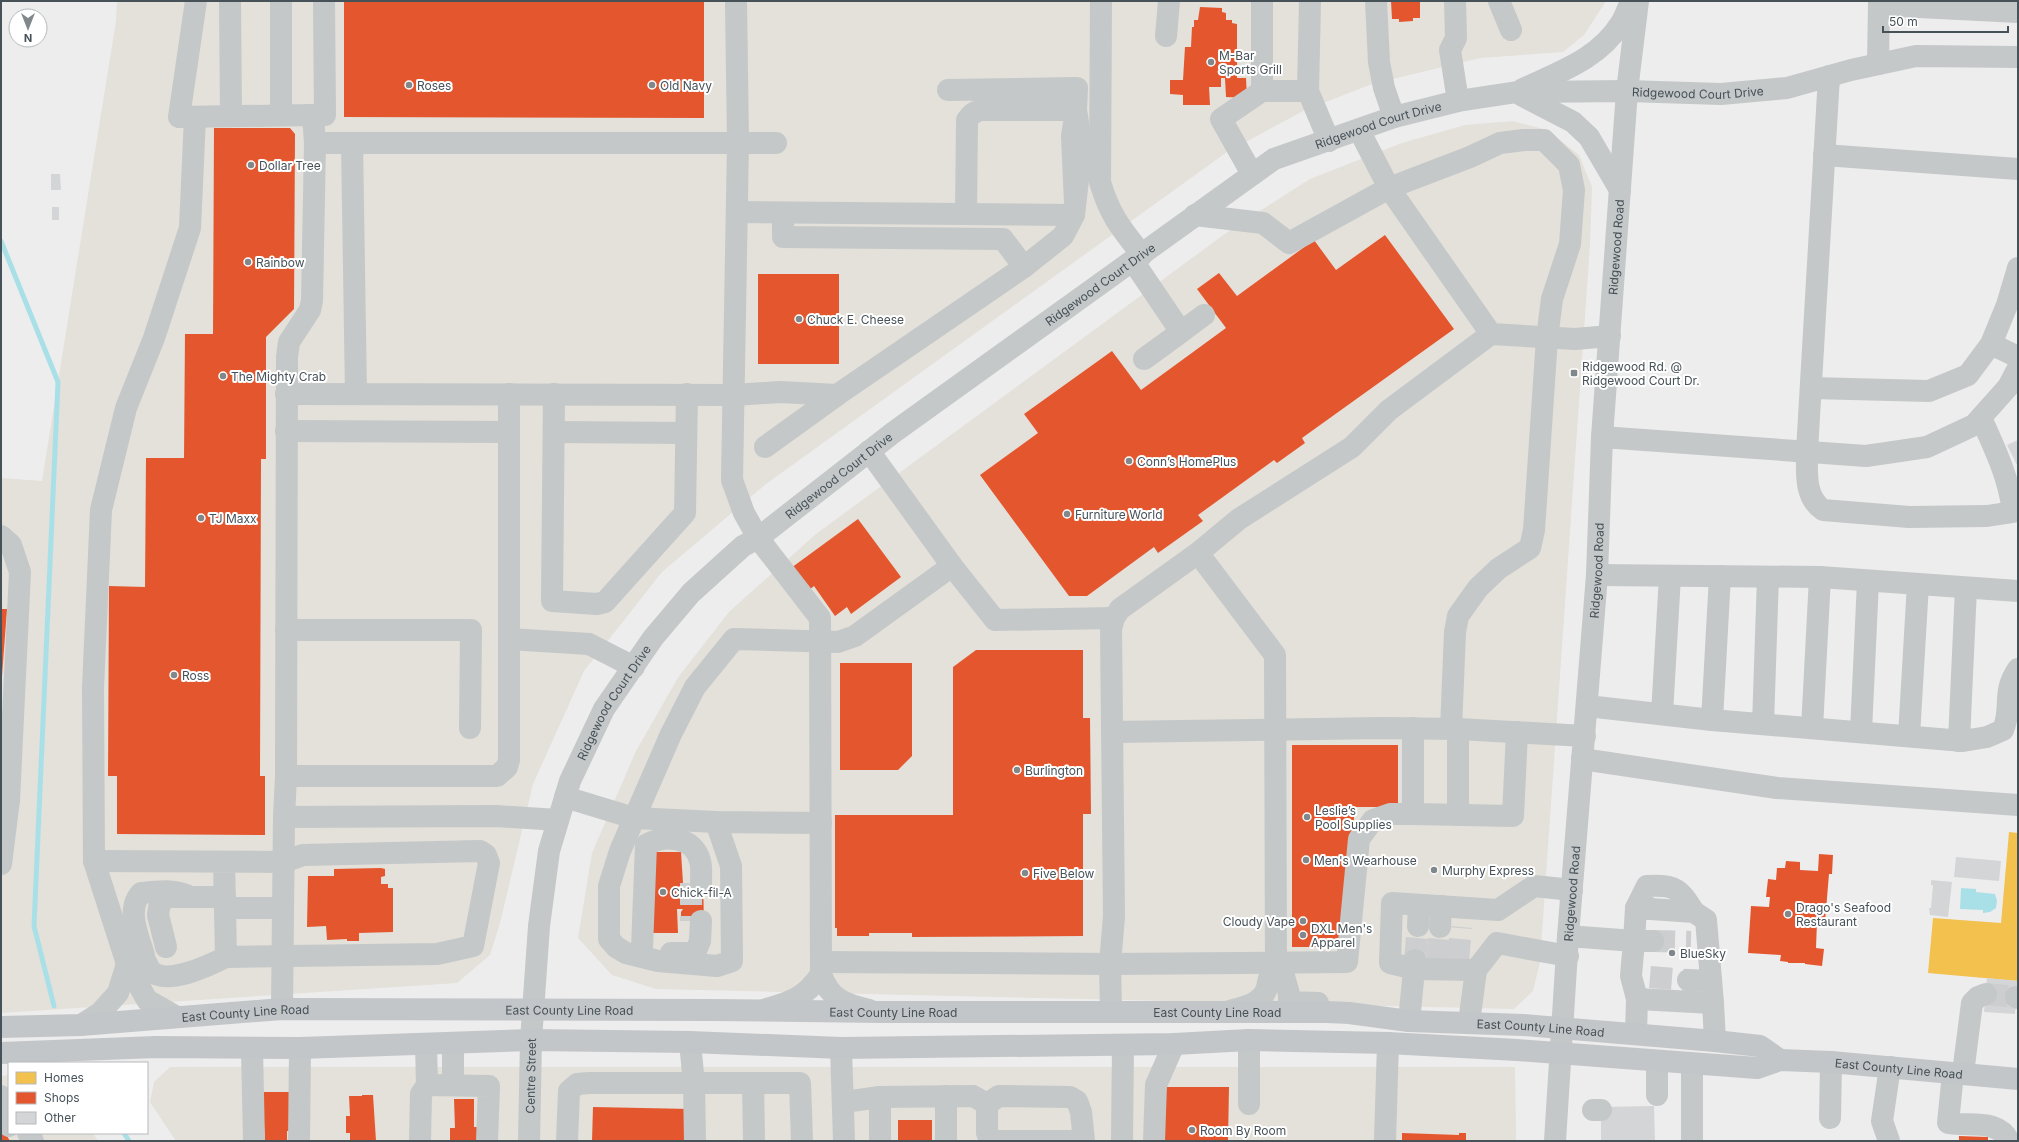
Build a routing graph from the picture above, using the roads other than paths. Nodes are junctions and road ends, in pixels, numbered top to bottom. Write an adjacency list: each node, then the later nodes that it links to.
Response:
1 (196, 1): 34 (street)
2 (230, 1): 33 (street)
3 (281, 1): 31 (street)
4 (324, 1): 32 (street)
5 (736, 1): 40 (street)
6 (1101, 1): 52 (street)
7 (1169, 1): 19 (street)
8 (1262, 1): 25 (street)
9 (1310, 1): 26 (street)
10 (1376, 1): 21 (street)
11 (1384, 1): 21 (street)
12 (1455, 1): 29 (street)
13 (1499, 1): 14 (street)
14 (1508, 1)
15 (1631, 1): 28 (street)
16 (1638, 1): 27 (street, Ridgewood Road)
17 (1879, 3): 18 (street); 22 (street)
18 (2018, 12)
19 (1166, 36)
20 (2018, 57): 22 (street, Ridgewood Court Drive)
21 (1378, 62): 35 (street)
22 (1878, 64): 23 (street, Ridgewood Court Drive)
23 (1829, 76): 27 (street, Ridgewood Court Drive); 42 (street)
24 (948, 90): 30 (street)
25 (1262, 91): 26 (street); 44 (street)
26 (1308, 91): 37 (street)
27 (1627, 91): 28 (street, Ridgewood Court Drive); 46 (street, Ridgewood Road)
28 (1517, 92): 29 (street, Ridgewood Court Drive); 46 (street)
29 (1458, 101): 35 (street, Ridgewood Court Drive)
30 (1076, 110): 47 (street); 50 (street)
31 (281, 115): 32 (street); 33 (street)
32 (313, 115): 38 (street)
33 (231, 116): 34 (street)
34 (195, 117): 128 (street)
35 (1394, 117): 36 (street, Ridgewood Court Drive)
36 (1359, 130): 37 (street, Ridgewood Court Drive); 45 (street)
37 (1329, 141): 44 (street, Ridgewood Court Drive)
38 (315, 143): 39 (street); 65 (street)
39 (352, 143): 40 (street); 66 (street)
40 (738, 143): 41 (street); 48 (street)
41 (776, 143)
42 (1824, 155): 43 (street); 64 (street)
43 (2018, 169)
44 (1252, 174): 51 (street, Ridgewood Court Drive)
45 (1389, 188): 51 (street); 57 (street); 59 (street)
46 (1620, 190): 58 (street, Ridgewood Road)
47 (1074, 209): 50 (street); 53 (street)
48 (737, 212): 49 (street); 70 (street)
49 (783, 213): 50 (street); 53 (street)
50 (966, 214)
51 (1195, 215): 52 (street, Ridgewood Court Drive)
52 (1137, 258): 56 (street); 79 (street, Ridgewood Court Drive)
53 (1024, 267): 71 (street)
54 (2018, 268): 60 (street)
55 (1204, 315): 56 (street)
56 (1181, 332): 62 (street)
57 (1491, 334): 59 (street); 83 (street)
58 (1610, 336): 59 (street); 77 (street, Ridgewood Road)
59 (1547, 338): 107 (street)
60 (1991, 344): 61 (street); 64 (street)
61 (2018, 357)
62 (1144, 359)
63 (2018, 368): 72 (street)
64 (1811, 388): 80 (street)
65 (286, 394): 66 (street); 73 (street)
66 (356, 394): 67 (street)
67 (509, 394): 68 (street); 74 (street)
68 (554, 394): 69 (street); 75 (street)
69 (686, 394): 70 (street); 76 (street)
70 (734, 395): 71 (street); 82 (street)
71 (837, 395): 78 (street)
72 (1981, 418): 80 (street); 80 (street)
73 (286, 431): 74 (street); 95 (street)
74 (509, 432): 96 (street)
75 (554, 432): 76 (street); 76 (street)
76 (686, 433)
77 (1602, 437): 80 (street); 85 (street, Ridgewood Road)
78 (765, 447)
79 (869, 451): 82 (street, Ridgewood Court Drive); 84 (street)
80 (1807, 451)
81 (1, 536): 118 (street)
82 (758, 538): 97 (street); 98 (street, Ridgewood Court Drive)
83 (1198, 553): 94 (street); 108 (street)
84 (952, 566): 94 (street); 97 (street)
85 (1597, 575): 86 (street); 100 (street, Ridgewood Road)
86 (1670, 576): 87 (street); 101 (street)
87 (1720, 576): 88 (street); 102 (street)
88 (1768, 577): 89 (street); 103 (street)
89 (1820, 577): 90 (street); 106 (street)
90 (1868, 581): 91 (street); 111 (street)
91 (1918, 584): 92 (street); 113 (street)
92 (1966, 588): 93 (street); 114 (street)
93 (2018, 591)
94 (1114, 618): 109 (street)
95 (286, 630): 104 (street); 116 (street)
96 (509, 639): 98 (street); 116 (street)
97 (821, 640): 123 (street); 126 (street)
98 (634, 667): 117 (street, Ridgewood Court Drive)
99 (2018, 669): 114 (street)
100 (1587, 706): 101 (street); 112 (street, Ridgewood Road)
101 (1662, 714): 102 (street)
102 (1712, 720): 103 (street)
103 (1763, 724): 106 (street)
104 (470, 728)
105 (1412, 728): 107 (street); 108 (street); 120 (street)
106 (1812, 728): 111 (street)
107 (1454, 729): 110 (street); 121 (street)
108 (1277, 730): 109 (street); 149 (street)
109 (1112, 732): 147 (street)
110 (1517, 732): 112 (street); 121 (street)
111 (1861, 732): 113 (street)
112 (1584, 736): 115 (street, Ridgewood Road)
113 (1909, 736): 114 (street)
114 (1959, 741)
115 (1582, 759): 119 (street); 133 (street, Ridgewood Road)
116 (286, 776): 122 (street)
117 (565, 797): 123 (street); 124 (street, Ridgewood Court Drive)
118 (5, 800): 131 (street)
119 (2018, 805)
120 (1412, 814): 121 (street); 149 (street)
121 (1458, 815)
122 (284, 817): 124 (street); 130 (street)
123 (634, 818): 125 (street); 127 (street)
124 (558, 820): 158 (street, Ridgewood Court Drive)
125 (716, 822): 126 (street); 127 (street)
126 (821, 823): 151 (street)
127 (620, 850): 142 (street)
128 (94, 861): 129 (street); 146 (street)
129 (224, 862): 130 (street); 135 (street)
130 (283, 862): 136 (street); 144 (street)
131 (1, 864)
132 (696, 883): 142 (street)
133 (1572, 890): 137 (street); 141 (street, Ridgewood Road)
134 (191, 897): 135 (street); 145 (street); 146 (street)
135 (225, 903): 136 (street); 143 (street)
136 (283, 908): 144 (street)
137 (1498, 910): 140 (street); 148 (street)
138 (696, 921): 142 (street)
139 (1644, 941): 141 (street); 153 (street); 155 (street)
140 (1497, 942): 141 (street); 150 (street)
141 (1568, 946): 169 (street, Ridgewood Road)
142 (642, 948)
143 (226, 957): 144 (street); 145 (street)
144 (282, 957): 157 (street)
145 (172, 959): 146 (street)
146 (139, 960): 164 (street); 167 (street)
147 (1110, 964): 149 (street); 151 (street); 161 (street)
148 (1415, 965): 150 (street); 165 (street)
149 (1276, 966): 162 (street); 163 (street)
150 (1453, 966): 166 (street)
151 (821, 968): 159 (street); 160 (street)
152 (1688, 980): 153 (street)
153 (1711, 981): 156 (street)
154 (1986, 994): 190 (street)
155 (1637, 999): 156 (street); 170 (street)
156 (1713, 1003): 173 (street)
157 (282, 1009): 158 (main road, East County Line Road); 164 (main road, East County Line Road)
158 (534, 1011): 159 (main road, East County Line Road); 171 (street, Centre Street)
159 (761, 1011): 160 (main road, East County Line Road)
160 (880, 1012): 161 (main road, East County Line Road)
161 (1111, 1012): 162 (main road, East County Line Road)
162 (1227, 1012): 163 (main road, East County Line Road)
163 (1349, 1013): 165 (main road, East County Line Road)
164 (177, 1017): 167 (main road, East County Line Road)
165 (1410, 1021): 166 (main road, East County Line Road)
166 (1469, 1023): 169 (main road, East County Line Road)
167 (81, 1025): 168 (main road, East County Line Road)
168 (1, 1027)
169 (1562, 1029): 170 (main road, East County Line Road); 184 (street, Ridgewood Road)
170 (1636, 1034): 173 (main road, East County Line Road)
171 (531, 1040): 174 (main road, East County Line Road); 175 (main road, East County Line Road); 213 (street, Centre Street)
172 (1249, 1040): 176 (main road, East County Line Road); 178 (main road, East County Line Road); 202 (street)
173 (1715, 1041): 185 (main road, East County Line Road)
174 (690, 1042): 181 (main road, East County Line Road); 193 (street)
175 (453, 1043): 177 (main road, East County Line Road); 195 (street)
176 (1388, 1043): 184 (main road, East County Line Road); 226 (street)
177 (426, 1044): 180 (main road, East County Line Road); 194 (street)
178 (1174, 1044): 179 (main road, East County Line Road); 225 (street)
179 (1123, 1045): 181 (main road, East County Line Road); 224 (street)
180 (300, 1048): 182 (main road, East County Line Road); 209 (street)
181 (841, 1048): 200 (street)
182 (252, 1049): 183 (main road, East County Line Road); 208 (street)
183 (1, 1053)
184 (1560, 1054): 186 (main road, East County Line Road); 227 (street, Ridgewood Road)
185 (1780, 1060): 187 (main road, East County Line Road); 188 (main road, East County Line Road)
186 (1657, 1061): 188 (main road, East County Line Road); 196 (street)
187 (1831, 1062): 189 (main road, East County Line Road); 204 (street)
188 (1692, 1064): 228 (street)
189 (1890, 1067): 190 (main road, East County Line Road); 207 (street)
190 (1958, 1073): 191 (main road, East County Line Road); 206 (street)
191 (2018, 1079)
192 (753, 1083): 193 (street); 217 (street); 219 (street)
193 (694, 1084): 214 (street); 215 (street)
194 (427, 1085): 195 (street); 210 (street)
195 (453, 1085): 199 (street)
196 (1657, 1095)
197 (946, 1096): 198 (street); 201 (street); 222 (street)
198 (880, 1097): 200 (street); 221 (street)
199 (489, 1101): 211 (street); 212 (street)
200 (844, 1102): 220 (street)
201 (987, 1104): 223 (street); 223 (street)
202 (1249, 1104)
203 (1, 1113): 205 (street)
204 (1830, 1118)
205 (8, 1124)
206 (1954, 1129): 229 (street)
207 (1885, 1131)
208 (254, 1141)
209 (299, 1141)
210 (420, 1141)
211 (480, 1141)
212 (487, 1141)
213 (529, 1141)
214 (567, 1141)
215 (695, 1141)
216 (737, 1141): 217 (street)
217 (754, 1141): 218 (street)
218 (767, 1141)
219 (802, 1141)
220 (844, 1141)
221 (880, 1141)
222 (946, 1141)
223 (1084, 1141)
224 (1122, 1141)
225 (1154, 1141)
226 (1385, 1141)
227 (1556, 1141)
228 (1692, 1141)
229 (2009, 1141)

